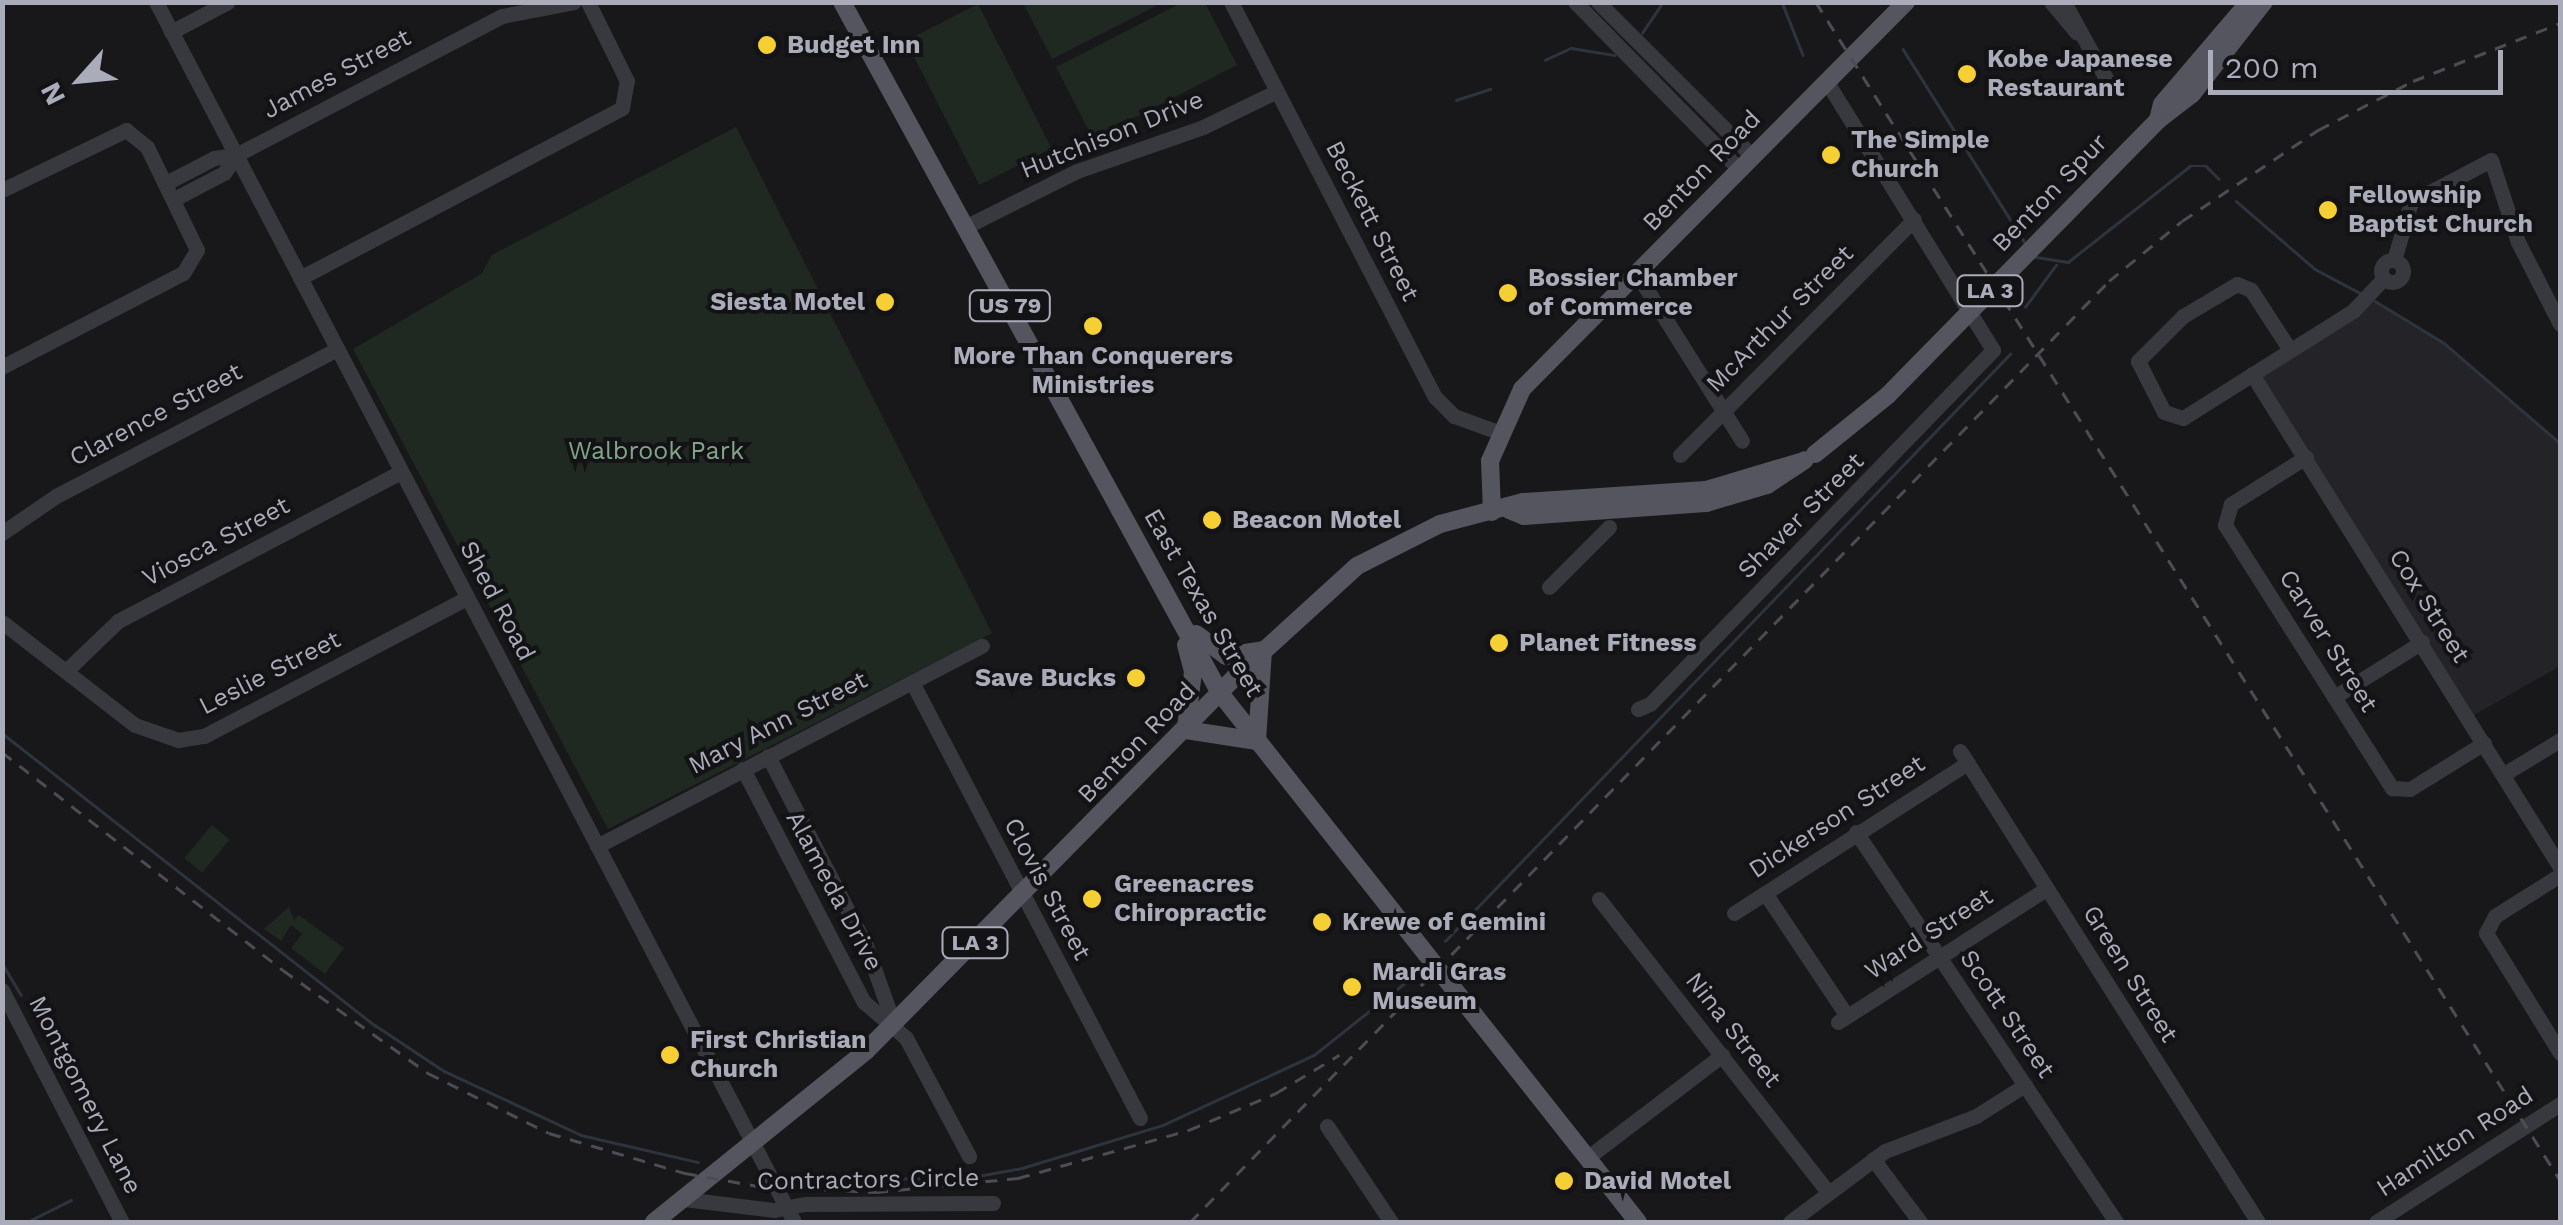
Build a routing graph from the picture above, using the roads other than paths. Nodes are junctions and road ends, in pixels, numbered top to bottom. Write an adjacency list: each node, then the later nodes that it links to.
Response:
1 (156, 2): 14 (street, Shed Road)
2 (228, 2): 14 (street)
3 (574, 2): 20 (street, James Street)
4 (588, 2): 27 (street)
5 (842, 2): 25 (main road, East Texas Street / US 79)
6 (1231, 2): 18 (street, Beckett Street)
7 (1575, 2): 21 (street)
8 (1598, 2): 21 (street)
9 (1906, 2): 16 (main road, Benton Road)
10 (2051, 2): 15 (street)
11 (2064, 2): 15 (street)
12 (2249, 2): 17 (main road, Benton Spur / LA 3)
13 (2264, 2): 17 (main road, Benton Spur / LA 3)
14 (172, 32): 20 (street, Shed Road)
15 (2077, 33): 19 (street)
16 (1826, 81): 21 (main road, Benton Road); 24 (street)
17 (2186, 89): 39 (main road, Benton Spur / LA 3, bridge)
18 (1276, 91): 25 (street, Hutchison Drive); 34 (street, Beckett Street)
19 (2113, 91)
20 (236, 155): 23 (street, James Street); 27 (street, Shed Road)
21 (1746, 163): 26 (main road, Benton Road)
22 (2, 190): 23 (street)
23 (170, 191): 31 (street)
24 (1914, 219): 33 (street, McArthur Street); 53 (street, Shaver Street)
25 (967, 226): 44 (main road, East Texas Street / US 79)
26 (1637, 274): 33 (street); 34 (main road, Benton Road)
27 (300, 278): 29 (street, Shed Road)
28 (2560, 324): 30 (street)
29 (337, 349): 38 (street, Shed Road); 41 (street, Clarence Street)
30 (2290, 350): 32 (street); 32 (street)
31 (2, 367)
32 (2252, 374): 37 (street, Cox Street)
33 (1723, 412): 35 (street); 36 (street, McArthur Street)
34 (1498, 432): 39 (main road, Benton Road)
35 (1742, 441)
36 (1680, 454)
37 (2306, 457): 46 (street, Cox Street); 52 (street, Carver Street)
38 (401, 472): 43 (street, Shed Road); 49 (street, Viosca Street)
39 (1500, 511): 48 (main road, Benton Road / LA 3)
40 (1609, 528): 42 (street)
41 (2, 533)
42 (1549, 587)
43 (467, 598): 49 (street, Leslie Street); 63 (street, Shed Road)
44 (1176, 612): 48 (main road); 51 (main road, East Texas Street / US 79); 54 (main road)
45 (2, 622): 49 (street, Leslie Street)
46 (2422, 642): 52 (street); 57 (street, Cox Street)
47 (982, 646): 50 (street, Mary Ann Street)
48 (1263, 650): 51 (main road, Benton Road / LA 3); 56 (main road)
49 (66, 671)
50 (912, 682): 58 (street, Mary Ann Street); 68 (street, Clovis Street)
51 (1220, 693): 54 (main road, Benton Road / LA 3); 56 (main road, East Texas Street / US 79)
52 (2334, 697): 57 (street, Carver Street)
53 (1638, 709)
54 (1186, 730): 56 (main road); 68 (main road, Benton Road / LA 3)
55 (2560, 740): 61 (street)
56 (1257, 741): 82 (main road, East Texas Street / US 79)
57 (2484, 743): 61 (street, Cox Street)
58 (768, 756): 60 (street, Mary Ann Street); 73 (street, Alameda Drive)
59 (1964, 757): 62 (street, Dickerson Street); 66 (street, Green Street)
60 (743, 769): 63 (street, Mary Ann Street); 73 (street, Alameda Drive)
61 (2504, 774): 64 (street, Cox Street)
62 (1856, 832): 67 (street, Dickerson Street); 71 (street, Scott Street)
63 (597, 846): 80 (street, Shed Road)
64 (2560, 867)
65 (2560, 875): 74 (street)
66 (2046, 889): 71 (street, Ward Street); 95 (street, Green Street)
67 (1765, 893): 70 (street, Dickerson Street); 71 (street, Ward Street)
68 (1022, 896): 73 (main road, Benton Road / LA 3); 78 (street, Clovis Street)
69 (1598, 899): 75 (street, Nina Street)
70 (1734, 914)
71 (1940, 957): 76 (street, Scott Street)
72 (2, 990): 88 (street, Montgomery Lane)
73 (894, 1024): 80 (main road, Benton Road / LA 3); 81 (street, Alameda Drive)
74 (2560, 1053)
75 (1722, 1055): 82 (street); 84 (street, Nina Street)
76 (2024, 1085): 83 (street); 94 (street, Scott Street)
77 (2560, 1104): 96 (street, Hamilton Road)
78 (1140, 1118)
79 (1327, 1126): 90 (street)
80 (754, 1144): 85 (main road, Benton Road / LA 3); 87 (street, Shed Road)
81 (969, 1156)
82 (1586, 1158): 91 (main road, East Texas Street / US 79)
83 (1873, 1159): 84 (street); 93 (street)
84 (1828, 1192): 92 (street)
85 (684, 1199): 87 (street, Contractors Circle); 89 (main road, Benton Road / LA 3)
86 (993, 1203): 87 (street, Contractors Circle)
87 (791, 1216)
88 (122, 1222)
89 (654, 1222)
90 (1391, 1222)
91 (1638, 1222)
92 (1790, 1222)
93 (1920, 1222)
94 (2116, 1222)
95 (2258, 1222)
96 (2376, 1222)

